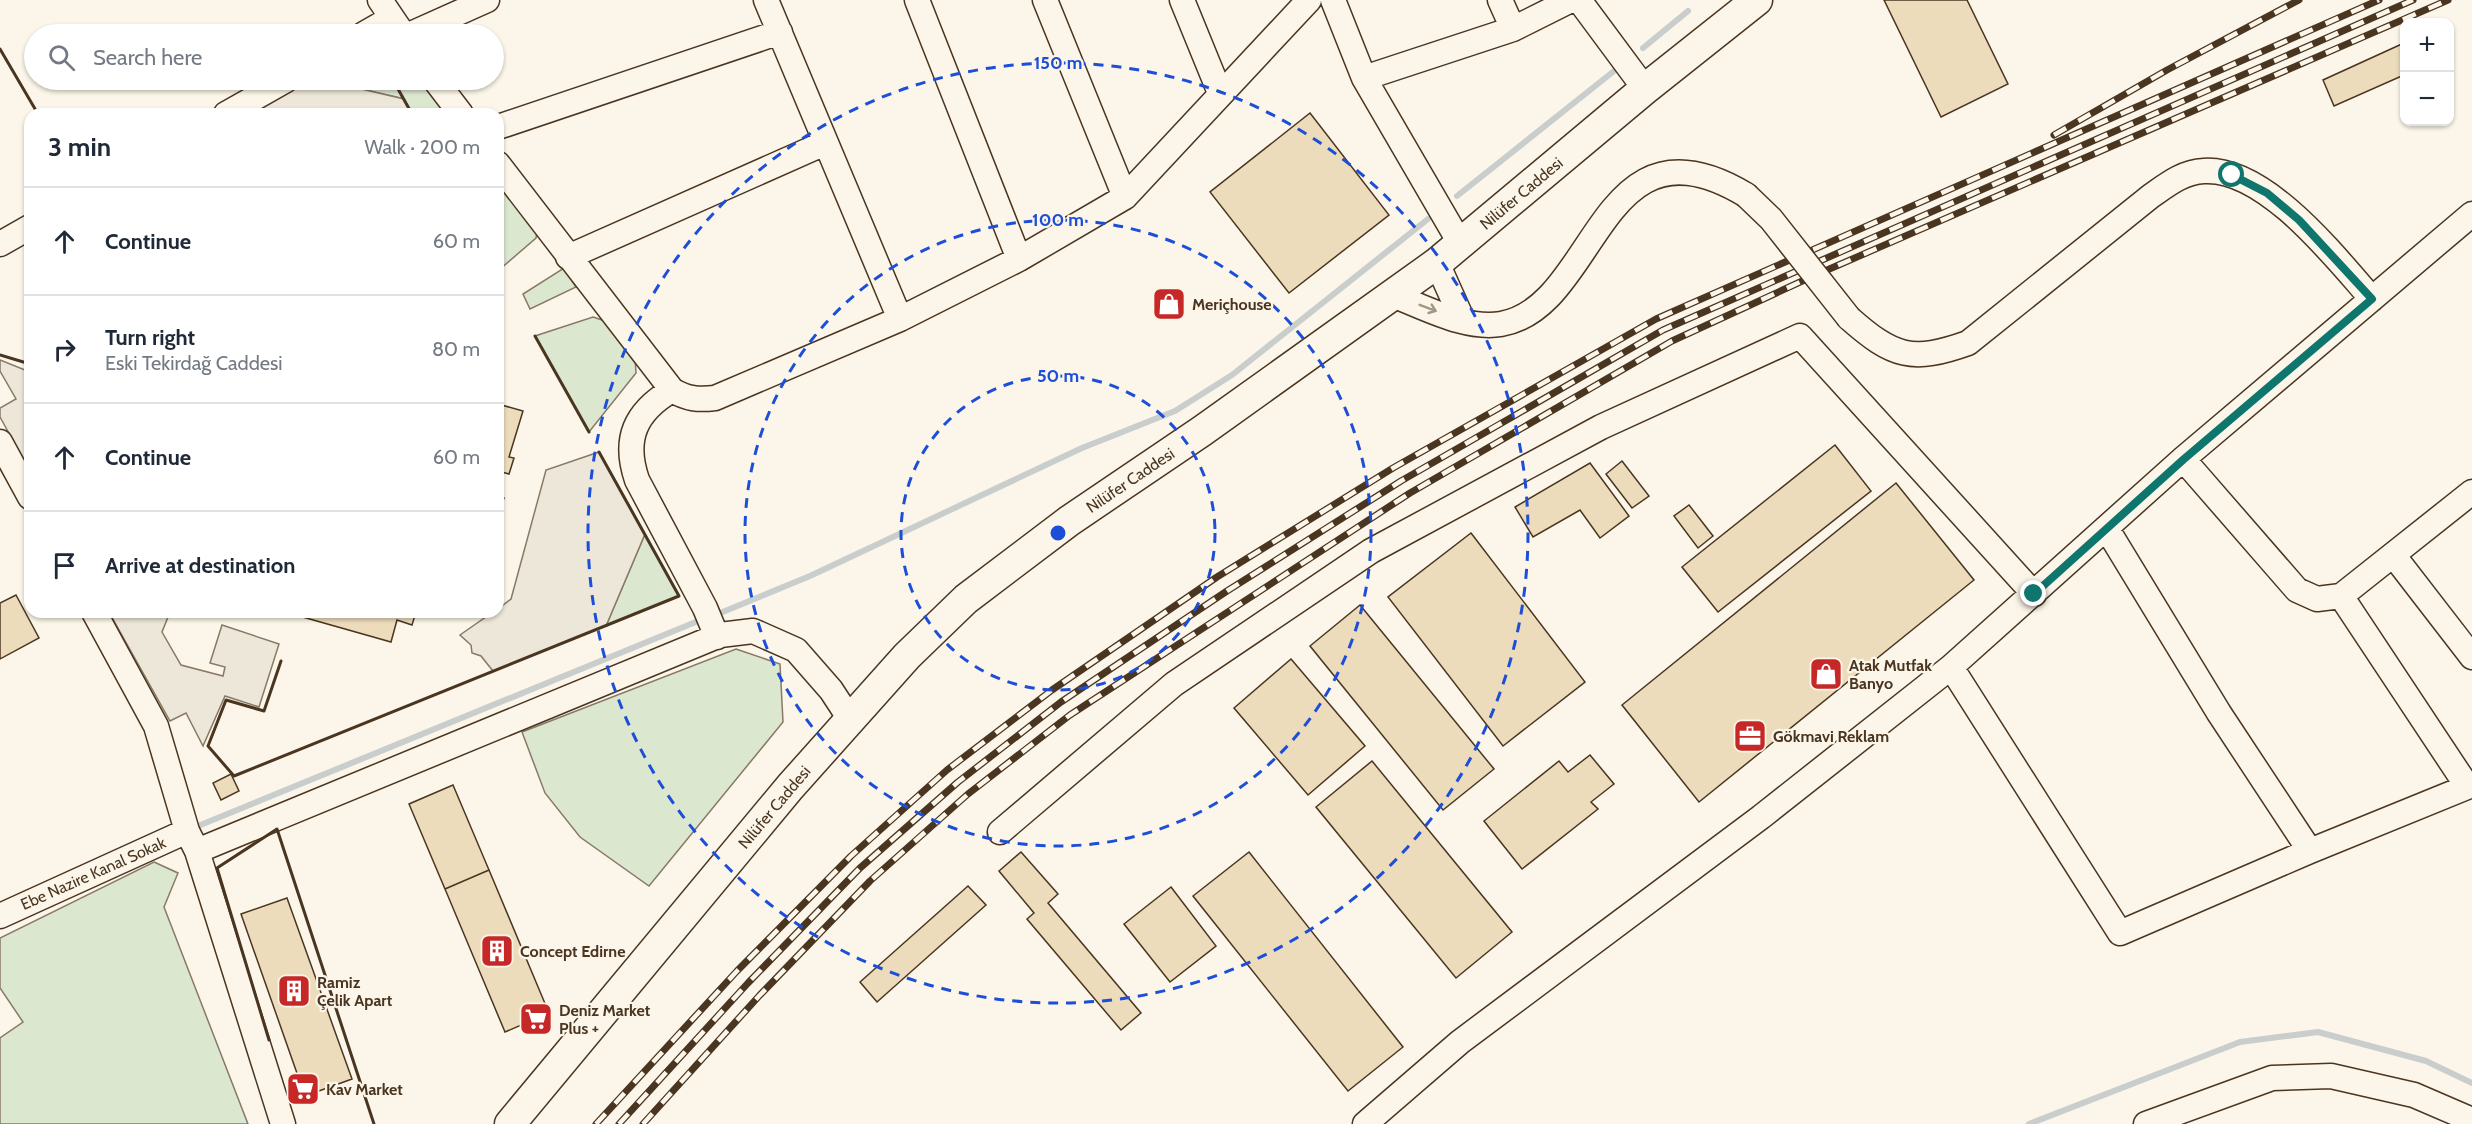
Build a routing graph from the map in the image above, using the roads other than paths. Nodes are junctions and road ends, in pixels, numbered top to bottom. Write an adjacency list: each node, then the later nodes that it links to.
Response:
1 (487, 0): 12 (street)
2 (766, 0): 14 (street)
3 (917, 0): 31 (street)
4 (1046, 0): 25 (street)
5 (1182, 0): 19 (street)
6 (1309, 0): 19 (street)
7 (1333, 0): 15 (street)
8 (1500, 0): 13 (street)
9 (1570, 0): 13 (street)
10 (1579, 0): 16 (street)
11 (1757, 0): 16 (main road, Nilüfer Caddesi)
12 (433, 24)
13 (1513, 29): 15 (street)
14 (780, 32): 22 (street); 23 (street)
15 (1364, 78): 28 (street)
16 (1645, 89): 28 (main road, Nilüfer Caddesi)
17 (268, 90): 20 (street)
18 (443, 90): 21 (street)
19 (1220, 93): 25 (street)
20 (237, 108)
21 (456, 108)
22 (504, 125)
23 (825, 143): 30 (street); 35 (street)
24 (504, 172): 30 (street)
25 (1125, 197): 31 (street)
26 (2470, 220): 34 (street)
27 (24, 230): 29 (street)
28 (1460, 243): 32 (main road, Nilüfer Caddesi)
29 (0, 244)
30 (568, 257): 37 (street)
31 (1018, 259): 35 (street)
32 (1437, 262): 33 (main road, Nilüfer Caddesi); 36 (street)
33 (1392, 295): 36 (street, one-way to 36); 50 (main road, Nilüfer Caddesi)
34 (2372, 299): 36 (street, bridge); 39 (street)
35 (900, 320): 37 (street)
36 (1463, 321)
37 (672, 390): 47 (street)
38 (0, 442): 40 (street)
39 (2184, 459): 42 (street); 45 (street)
40 (24, 486)
41 (2472, 492): 43 (street)
42 (2107, 529): 44 (street); 54 (street)
43 (2394, 556): 45 (street); 48 (street)
44 (2034, 594): 49 (street); 52 (street)
45 (2341, 596): 51 (street)
46 (97, 618): 53 (street)
47 (717, 637): 50 (street, Ebe Nazire Kanal Sokak); 53 (street, Ebe Nazire Kanal Sokak)
48 (2472, 657)
49 (1951, 667): 54 (street); 59 (street)
50 (850, 719): 58 (main road, Nilüfer Caddesi)
51 (2469, 786): 54 (street)
52 (1000, 832)
53 (192, 841): 55 (street, Ebe Nazire Kanal Sokak); 57 (street)
54 (2310, 851)
55 (0, 916)
56 (2472, 1120): 60 (street)
57 (283, 1124)
58 (510, 1124)
59 (1365, 1124)
60 (2146, 1124)

